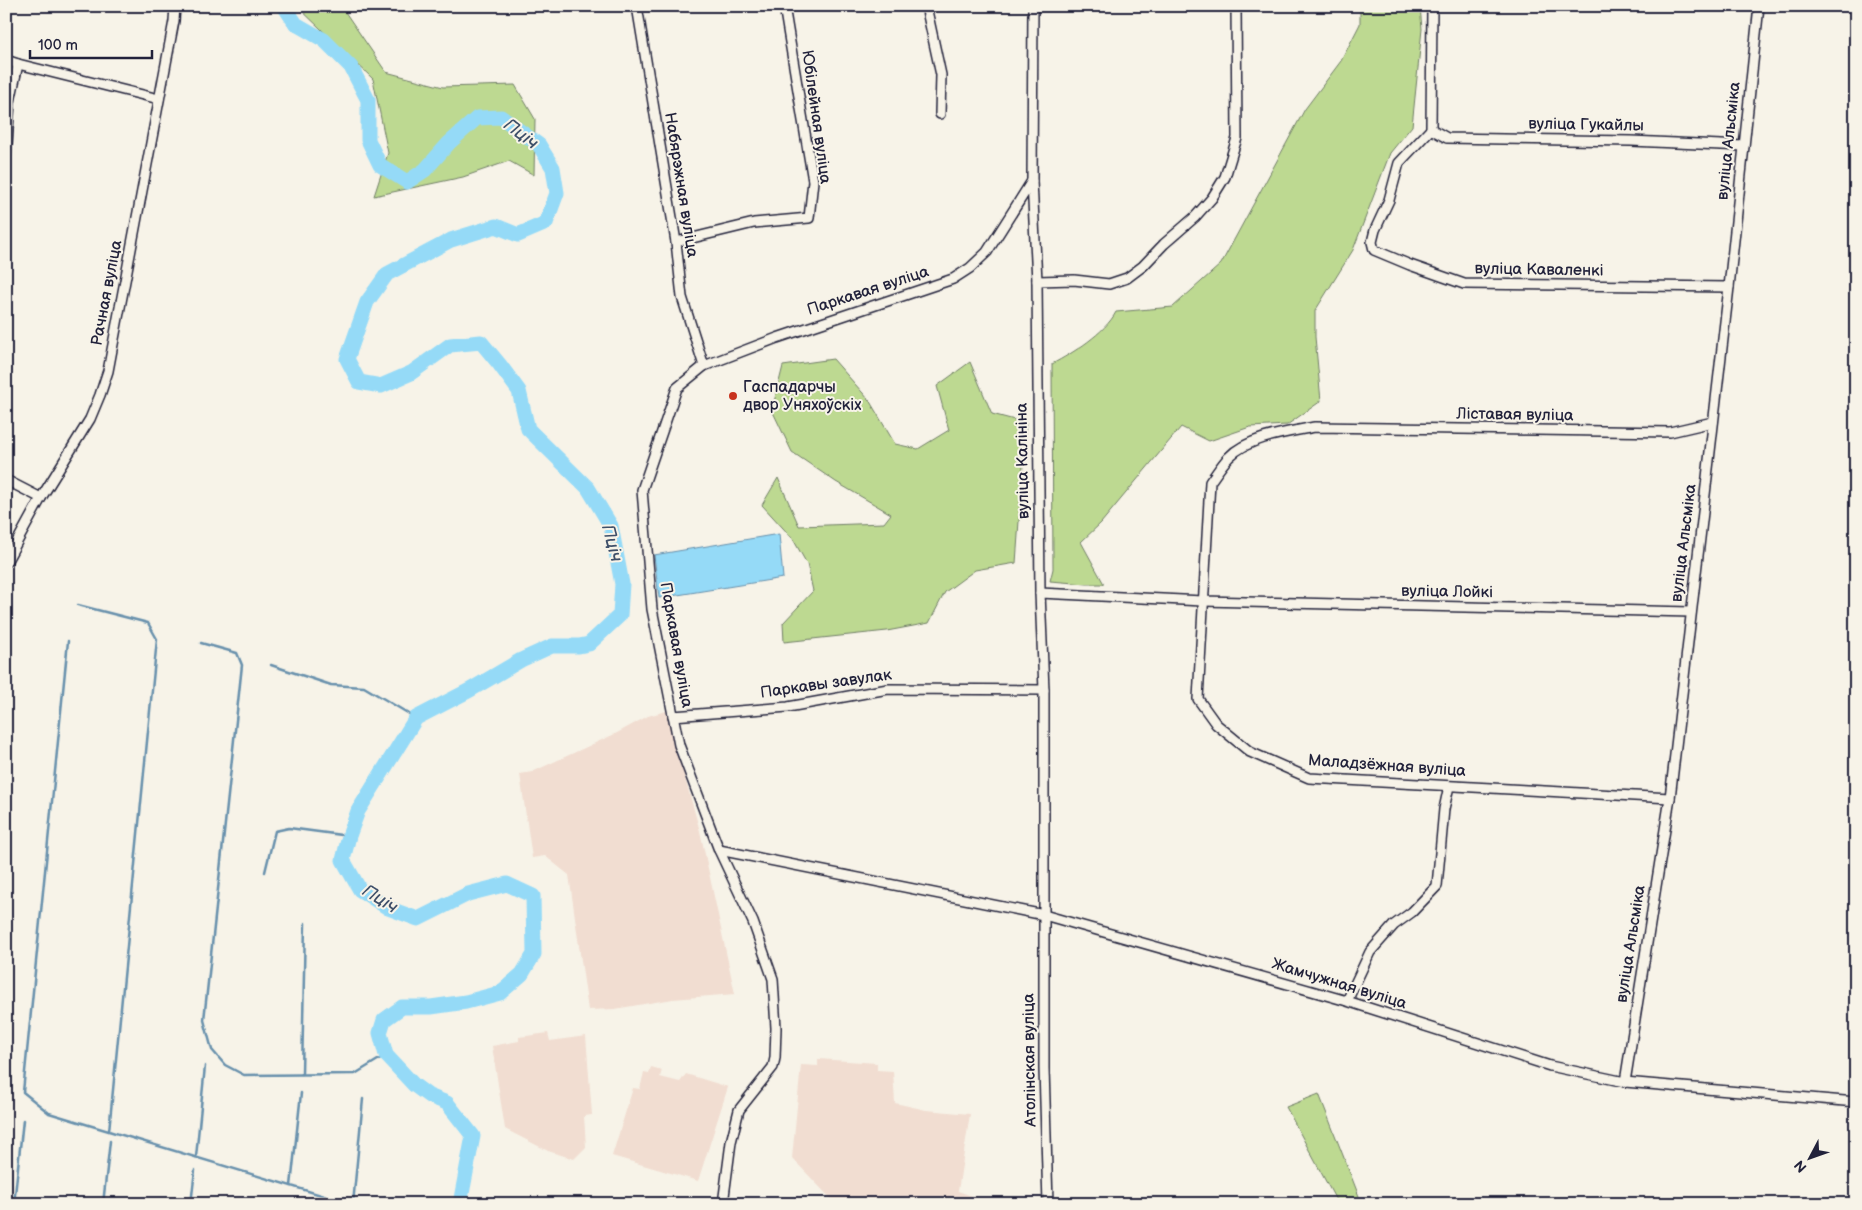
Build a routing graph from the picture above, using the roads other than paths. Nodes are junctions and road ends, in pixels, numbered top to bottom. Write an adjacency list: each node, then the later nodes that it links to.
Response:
1 (175, 6): 11 (street, Рачная вуліца)
2 (637, 6): 17 (street, Набярэжная вуліца)
3 (784, 6): 17 (street, Юбілейная вуліца)
4 (926, 6): 12 (street)
5 (1033, 6): 16 (street, вуліца Калініна)
6 (1236, 6): 18 (street)
7 (1432, 6): 13 (street)
8 (1759, 6): 14 (street, вуліца Альсміка)
9 (6, 60): 10 (street)
10 (18, 64): 11 (street); 15 (street)
11 (159, 99): 23 (street, Рачная вуліца)
12 (940, 114)
13 (1431, 129): 14 (street, вуліца Гукайлы); 19 (street, вуліца Каваленкі)
14 (1744, 146): 19 (street, вуліца Альсміка)
15 (6, 157)
16 (1032, 181): 18 (street, вуліца Калініна); 20 (street, Паркавая вуліца)
17 (676, 242): 20 (street, Набярэжная вуліца)
18 (1036, 281): 25 (street, вуліца Калініна)
19 (1728, 287): 21 (street, вуліца Альсміка)
20 (704, 366): 29 (street, Паркавая вуліца)
21 (1713, 422): 26 (street, Ліставая вуліца); 27 (street, вуліца Альсміка)
22 (6, 480): 23 (street)
23 (42, 498): 24 (street, Рачная вуліца)
24 (6, 562)
25 (1040, 593): 26 (street, вуліца Лойкі); 28 (street, вуліца Калініна)
26 (1203, 602): 27 (street, вуліца Лойкі); 30 (street, Маладзёжная вуліца)
27 (1691, 612): 31 (street, вуліца Альсміка)
28 (1044, 690): 29 (street, Паркавы завулак); 33 (street, вуліца Калініна)
29 (673, 716): 32 (street, Паркавая вуліца)
30 (1449, 786): 31 (street, Маладзёжная вуліца); 34 (street)
31 (1670, 798): 35 (street, вуліца Альсміка)
32 (719, 850): 33 (street); 37 (street, Паркавая вуліца)
33 (1044, 915): 34 (street, Жамчужная вуліца); 38 (street, Атолінская вуліца)
34 (1347, 1001): 35 (street, Жамчужная вуліца)
35 (1625, 1082): 36 (street, Жамчужная вуліца)
36 (1856, 1102)
37 (723, 1204)
38 (1048, 1204)

